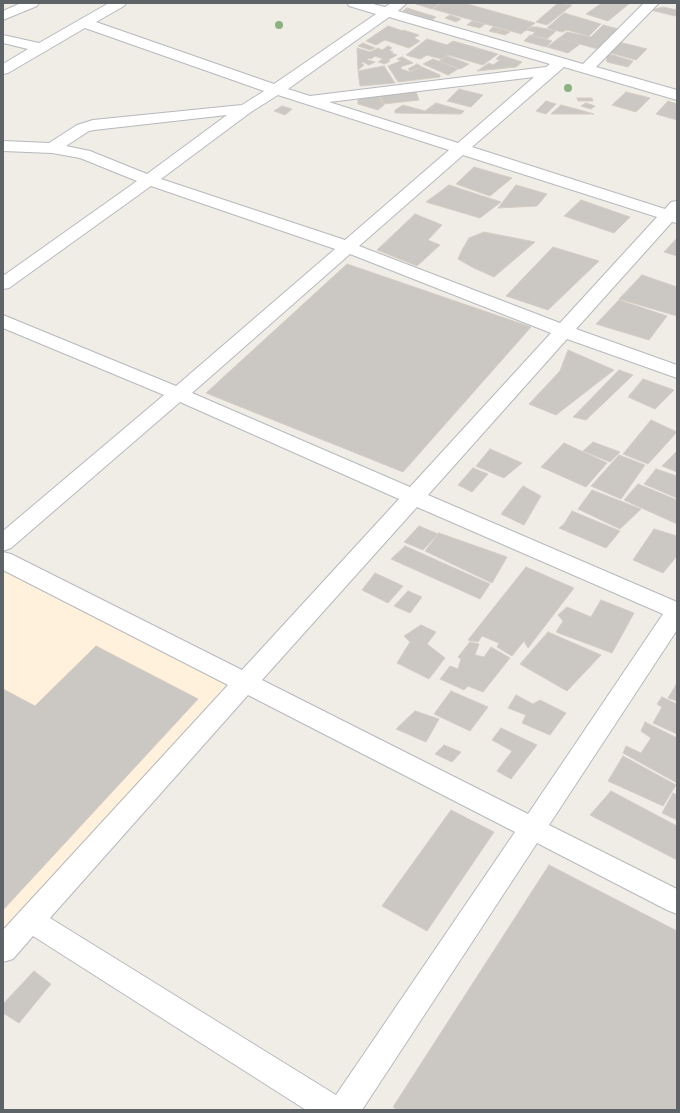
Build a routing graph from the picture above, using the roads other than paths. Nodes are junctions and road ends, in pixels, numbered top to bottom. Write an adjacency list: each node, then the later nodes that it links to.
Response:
1 (32, 3): 6 (street)
2 (119, 3): 7 (street)
3 (354, 3): 5 (street)
4 (652, 3): 11 (street)
5 (393, 7): 10 (street); 13 (street)
6 (3, 16)
7 (84, 23): 9 (street); 13 (street)
8 (3, 39): 9 (street)
9 (40, 48): 12 (street)
10 (556, 67): 11 (street); 15 (street); 19 (street)
11 (586, 69): 14 (street)
12 (3, 70)
13 (276, 90): 15 (street); 16 (street)
14 (677, 95)
15 (308, 100): 19 (street)
16 (246, 109): 18 (street); 20 (street)
17 (3, 146): 18 (street)
18 (52, 148): 20 (street)
19 (460, 149): 21 (street); 22 (street)
20 (149, 180): 22 (street); 23 (street)
21 (674, 213): 25 (street)
22 (347, 247): 25 (street); 27 (street)
23 (3, 284)
24 (3, 321): 27 (street)
25 (563, 331): 26 (street); 28 (street)
26 (677, 372)
27 (178, 394): 28 (street); 29 (street)
28 (413, 497): 31 (street); 32 (street)
29 (3, 543)
30 (3, 560): 32 (street)
31 (677, 612): 33 (street)
32 (246, 682): 33 (street); 35 (street)
33 (533, 828): 34 (street); 38 (street)
34 (677, 902)
35 (30, 920): 36 (street); 37 (street)
36 (3, 950)
37 (333, 1110)
38 (344, 1110)

